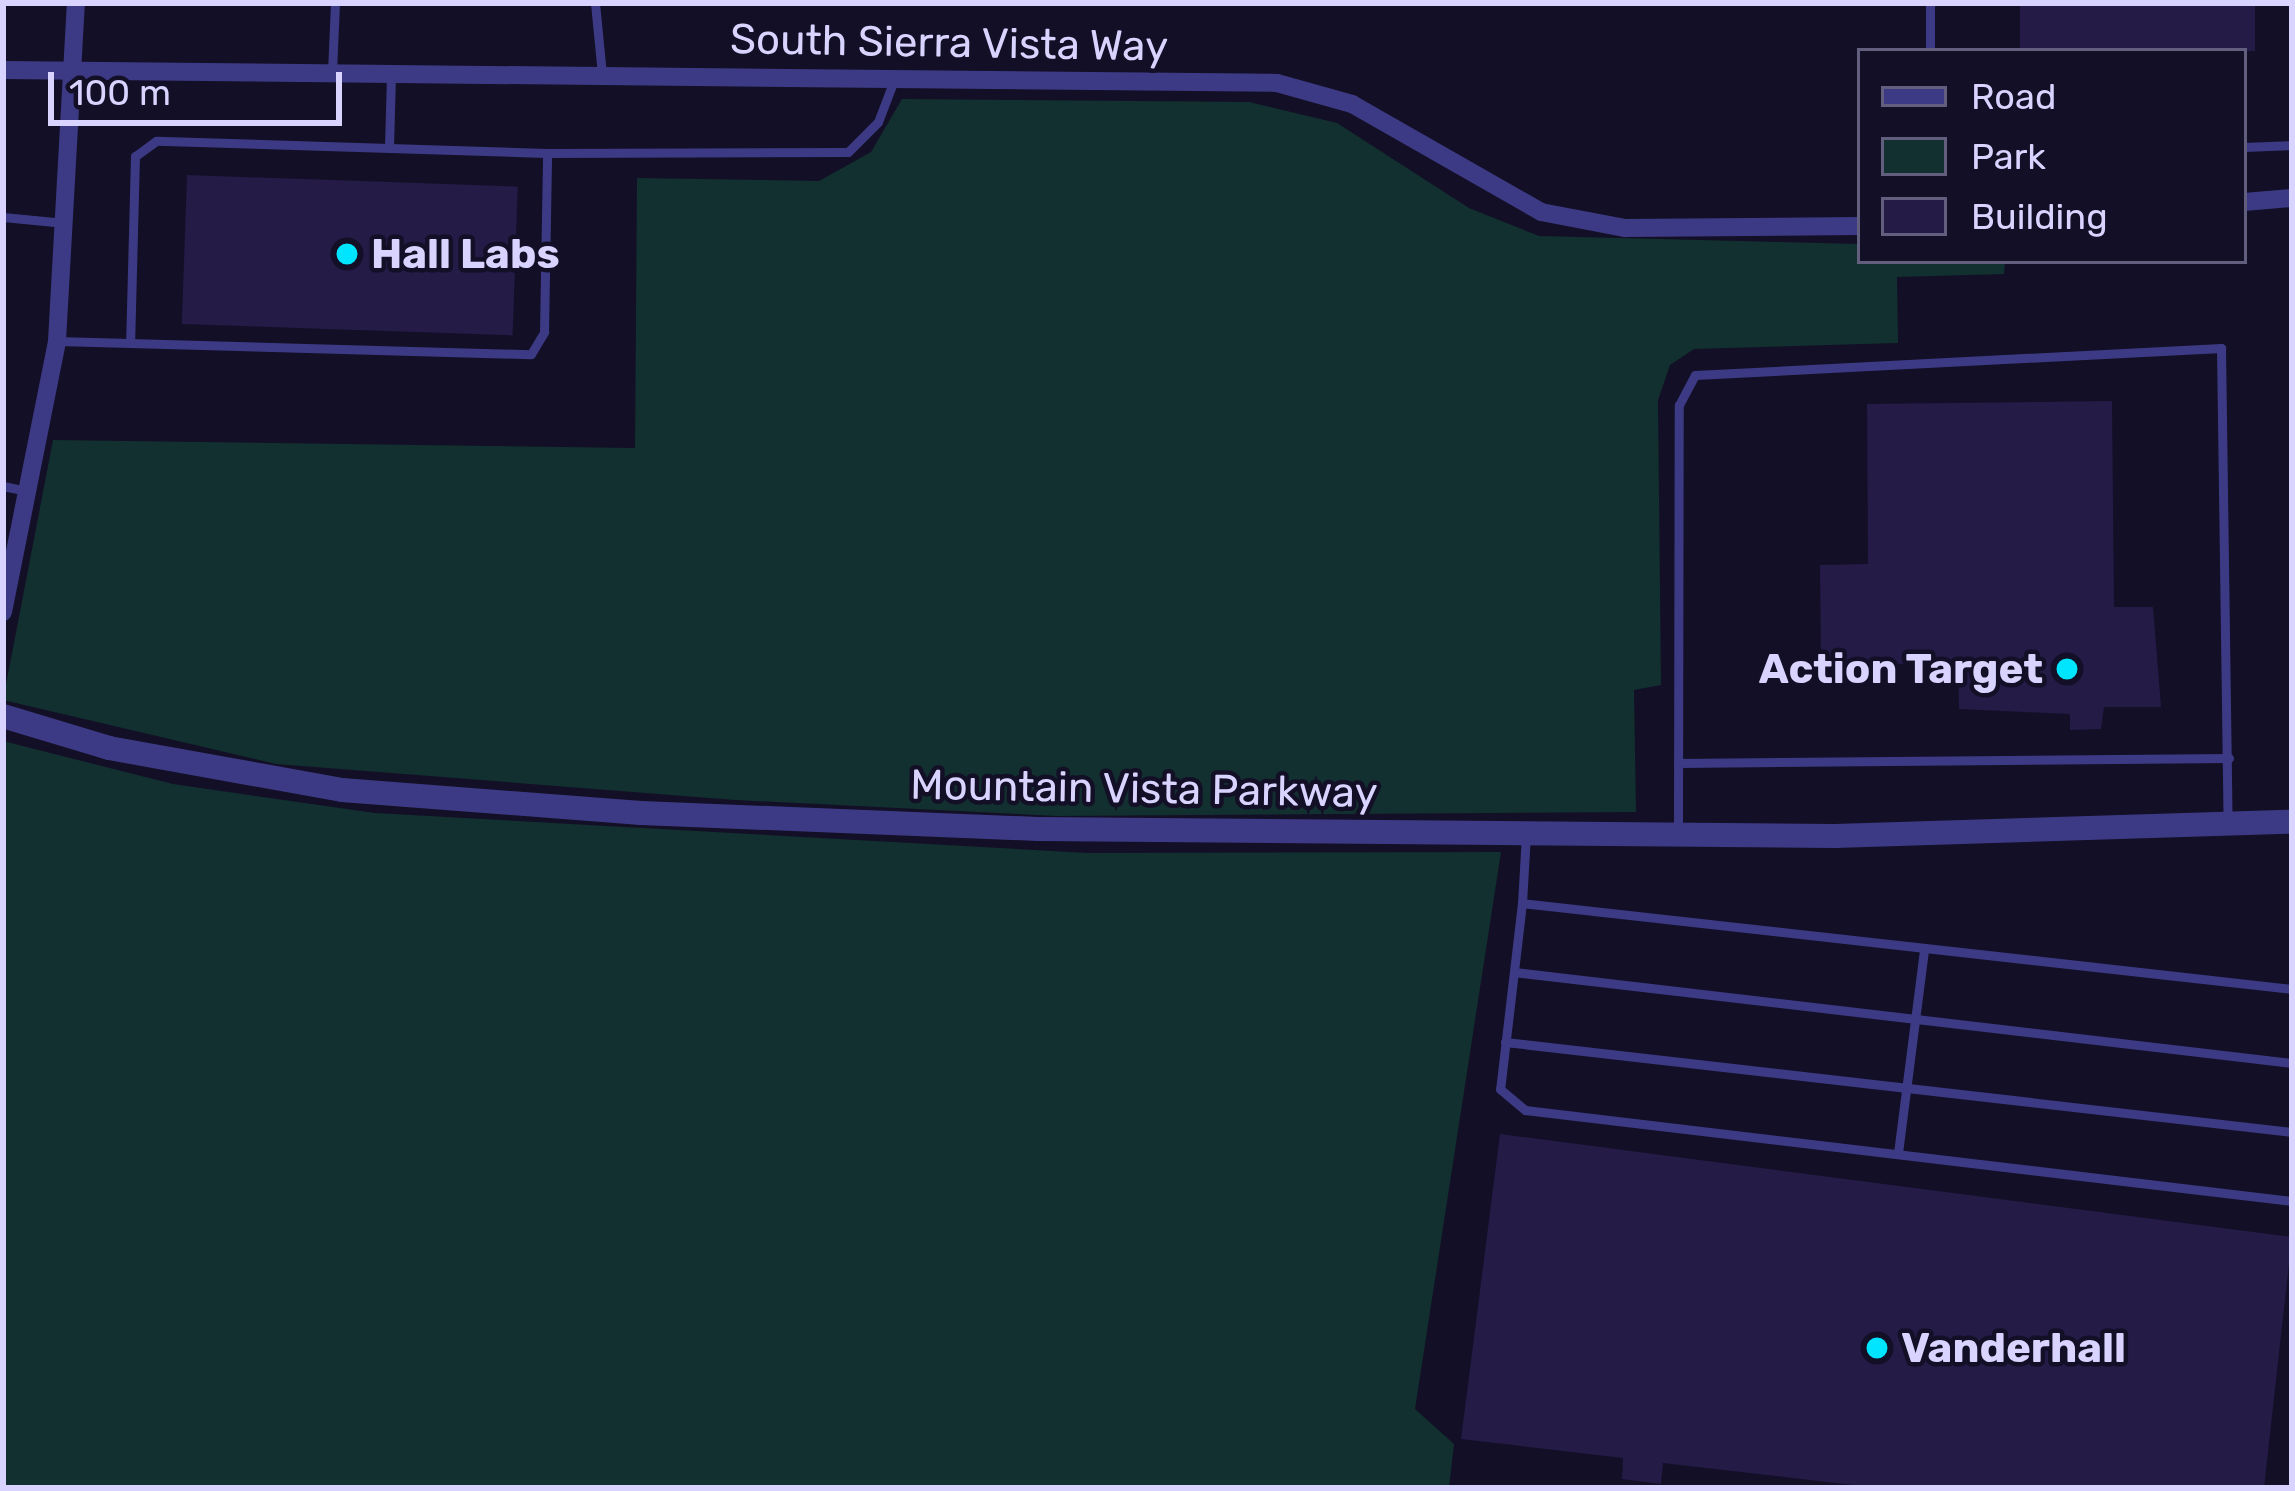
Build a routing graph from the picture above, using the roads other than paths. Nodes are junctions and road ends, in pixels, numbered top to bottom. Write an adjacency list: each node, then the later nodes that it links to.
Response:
1 (76, 3): 6 (street)
2 (334, 3): 8 (lane)
3 (595, 3): 10 (lane)
4 (1930, 3): 5 (lane)
5 (1930, 48)
6 (74, 69): 7 (street, South Sierra Vista Way); 8 (street, South Sierra Vista Way); 19 (street)
7 (3, 70)
8 (332, 72): 9 (street, South Sierra Vista Way)
9 (391, 73): 10 (street, South Sierra Vista Way); 13 (lane)
10 (602, 75): 11 (street, South Sierra Vista Way)
11 (894, 78): 15 (lane); 20 (street, South Sierra Vista Way)
12 (2292, 145): 14 (lane)
13 (389, 147): 15 (lane); 22 (lane)
14 (2247, 147)
15 (547, 153): 22 (lane)
16 (2292, 198): 17 (street)
17 (2247, 202)
18 (3, 217): 19 (lane)
19 (65, 224): 21 (street)
20 (1857, 226)
21 (57, 341): 22 (lane); 24 (street)
22 (130, 343)
23 (3, 486): 24 (lane)
24 (32, 493): 25 (street)
25 (3, 612)
26 (3, 716): 31 (street, Mountain Vista Parkway)
27 (2229, 758): 28 (lane); 28 (lane); 30 (lane)
28 (1678, 763): 32 (lane)
29 (2292, 823): 30 (street, Mountain Vista Parkway)
30 (2228, 824): 32 (street, Mountain Vista Parkway)
31 (1526, 834): 32 (street, Mountain Vista Parkway); 33 (lane)
32 (1678, 835)
33 (1522, 903): 34 (lane); 35 (lane)
34 (1924, 950): 36 (lane); 37 (lane)
35 (1514, 971): 37 (lane); 38 (lane)
36 (2292, 988)
37 (1916, 1017): 39 (lane); 40 (lane)
38 (1505, 1042): 40 (lane); 42 (lane)
39 (2292, 1063)
40 (1907, 1084): 41 (lane); 42 (lane)
41 (2292, 1132)
42 (1898, 1153): 43 (lane)
43 (2292, 1201)

